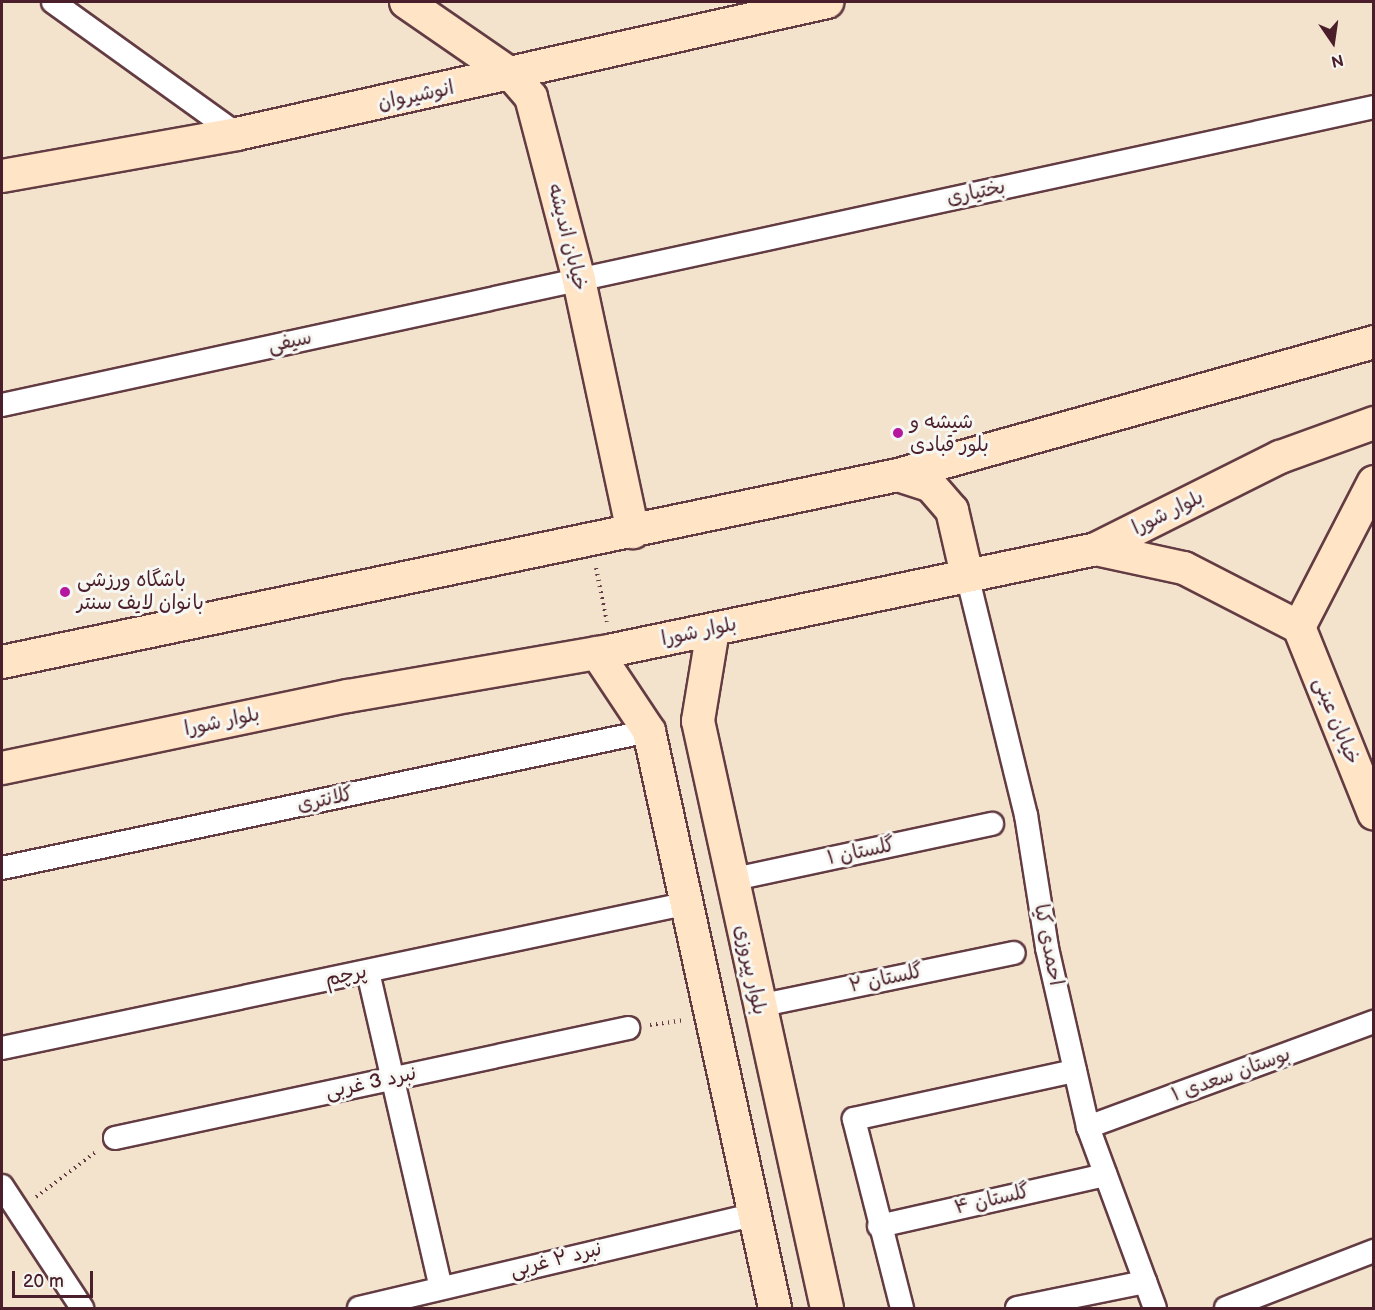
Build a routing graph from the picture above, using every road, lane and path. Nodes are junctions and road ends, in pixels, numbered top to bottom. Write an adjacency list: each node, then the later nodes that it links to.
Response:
1 (53, 2): 7 (street)
2 (406, 2): 5 (main road, خیابان اندیشه)
3 (827, 2): 4 (main road, انوشیروان)
4 (760, 8): 5 (main road, انوشیروان)
5 (512, 75): 7 (main road, انوشیروان); 9 (main road, خیابان اندیشه)
6 (1374, 108): 9 (street, بختیاری)
7 (237, 134): 8 (main road, انوشیروان)
8 (2, 176)
9 (579, 280): 11 (street, سیفی); 15 (main road, خیابان اندیشه)
10 (1374, 342): 13 (main road)
11 (2, 405)
12 (1374, 423): 17 (main road, بلوار شورا)
13 (898, 475): 15 (main road); 18 (main road)
14 (1374, 482): 19 (main road)
15 (633, 532): 16 (main road)
16 (591, 541): 21 (path); 22 (main road)
17 (1096, 549): 18 (main road, بلوار شورا); 19 (main road)
18 (967, 575): 20 (main road, بلوار شورا); 38 (street, احمدی کیا)
19 (1299, 627): 26 (main road, خیابان عینی)
20 (713, 630): 21 (main road, بلوار شورا); 23 (main road, بلوار پیروزی)
21 (605, 651): 24 (main road); 25 (main road, بلوار شورا)
22 (2, 662)
23 (698, 721): 24 (main road); 29 (main road, بلوار پیروزی)
24 (649, 731): 28 (street, کلانتری); 30 (main road)
25 (2, 768)
26 (1374, 814)
27 (993, 824): 29 (street, گلستان ۱)
28 (2, 868)
29 (730, 880): 33 (main road, بلوار پیروزی)
30 (689, 903): 32 (street, پرچم); 34 (main road)
31 (1014, 953): 33 (street, گلستان ۲)
32 (368, 972): 37 (street, پرچم); 39 (street)
33 (758, 1006): 53 (main road, بلوار پیروزی)
34 (714, 1015): 36 (path); 45 (main road)
35 (1374, 1022): 40 (street, بوستان سعدی ۱)
36 (628, 1028): 39 (street, نبرد 3 غربی)
37 (2, 1048)
38 (1075, 1071): 40 (street, احمدی کیا); 46 (street)
39 (392, 1078): 41 (street, نبرد 3 غربی); 49 (street)
40 (1088, 1127): 42 (street, احمدی کیا)
41 (115, 1138): 44 (path)
42 (1105, 1175): 46 (street, گلستان ۴); 48 (street, احمدی کیا)
43 (2, 1186): 44 (street)
44 (18, 1210): 50 (street)
45 (753, 1215): 49 (street, نبرد ۲ غربی); 52 (main road)
46 (879, 1226): 54 (street)
47 (1374, 1251): 57 (street)
48 (1144, 1282): 55 (street); 56 (street, احمدی کیا)
49 (441, 1288): 51 (street, نبرد ۲ غربی)
50 (82, 1308)
51 (359, 1308)
52 (775, 1308)
53 (827, 1308)
54 (902, 1308)
55 (1017, 1308)
56 (1155, 1308)
57 (1226, 1308)

